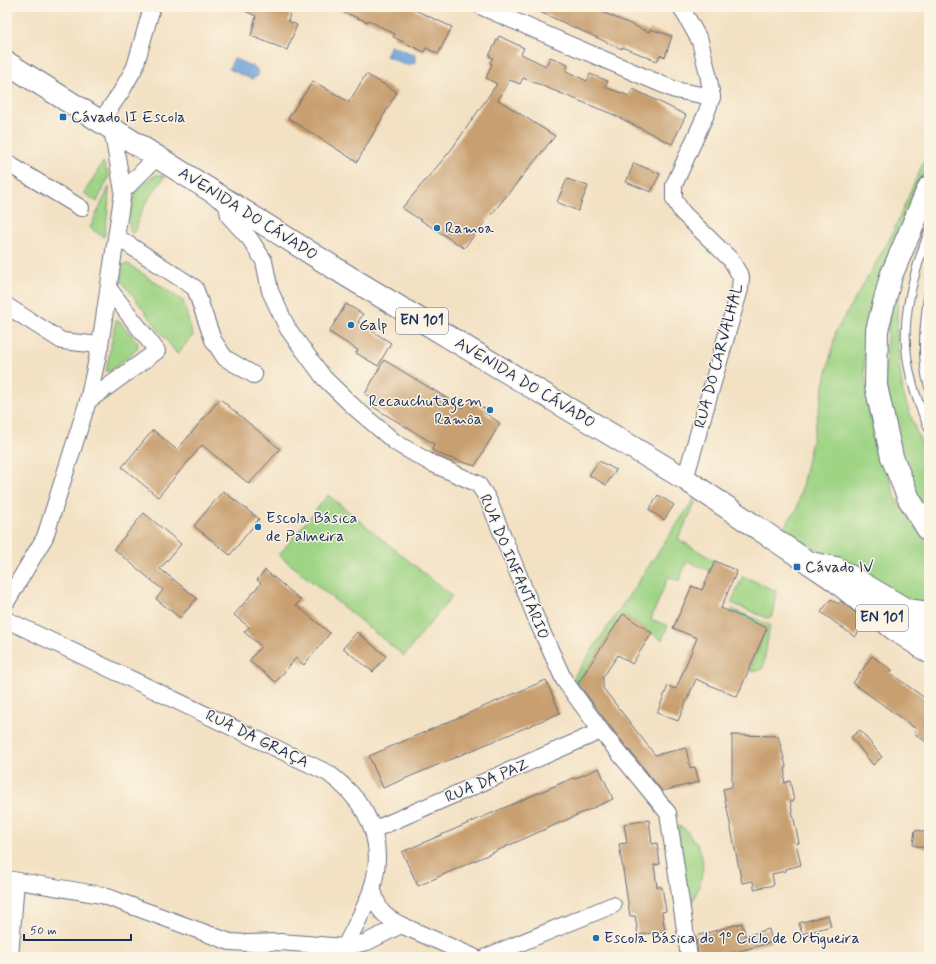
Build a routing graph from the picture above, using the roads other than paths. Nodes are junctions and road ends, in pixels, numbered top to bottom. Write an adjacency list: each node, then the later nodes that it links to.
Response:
1 (152, 7): 6 (street)
2 (482, 7): 5 (street)
3 (681, 7): 5 (street, RUA DO CARVALHAL)
4 (7, 63): 6 (main road, AVENIDA DO CÁVADO / EN 101)
5 (712, 97): 23 (street, RUA DO CARVALHAL)
6 (106, 125): 7 (main road, AVENIDA DO CÁVADO / EN 101); 10 (street)
7 (157, 157): 10 (street); 11 (main road, AVENIDA DO CÁVADO / EN 101)
8 (7, 163): 12 (street)
9 (929, 187): 24 (main road)
10 (123, 190): 14 (street)
11 (226, 200): 23 (main road, AVENIDA DO CÁVADO / EN 101); 32 (street, RUA DO INFANTÁRIO)
12 (81, 208)
13 (929, 231): 22 (lane)
14 (117, 237): 15 (street); 19 (street)
15 (109, 290): 18 (street); 21 (street)
16 (929, 290): 20 (lane)
17 (7, 306): 18 (street)
18 (100, 345): 21 (street)
19 (254, 375)
20 (929, 387)
21 (88, 401): 27 (street)
22 (929, 428)
23 (685, 479): 25 (main road, AVENIDA DO CÁVADO / EN 101)
24 (929, 531)
25 (810, 563): 26 (main road, AVENIDA DO CÁVADO / EN 101); 28 (main road)
26 (836, 581): 30 (main road, AVENIDA DO CÁVADO / EN 101); 31 (main road, AVENIDA DO CÁVADO / EN 101)
27 (7, 601)
28 (929, 613)
29 (7, 620): 33 (street, RUA DA GRAÇA)
30 (929, 632)
31 (929, 652)
32 (601, 731): 33 (street, RUA DA PAZ); 42 (street, RUA DO INFANTÁRIO)
33 (373, 830): 35 (street, RUA DA GRAÇA)
34 (12, 880): 38 (street); 39 (street)
35 (372, 887): 37 (street); 38 (street, RUA DA GRAÇA)
36 (613, 905): 41 (street)
37 (401, 925): 38 (street); 40 (street)
38 (345, 946)
39 (10, 957)
40 (474, 957)
41 (486, 957)
42 (689, 957)

